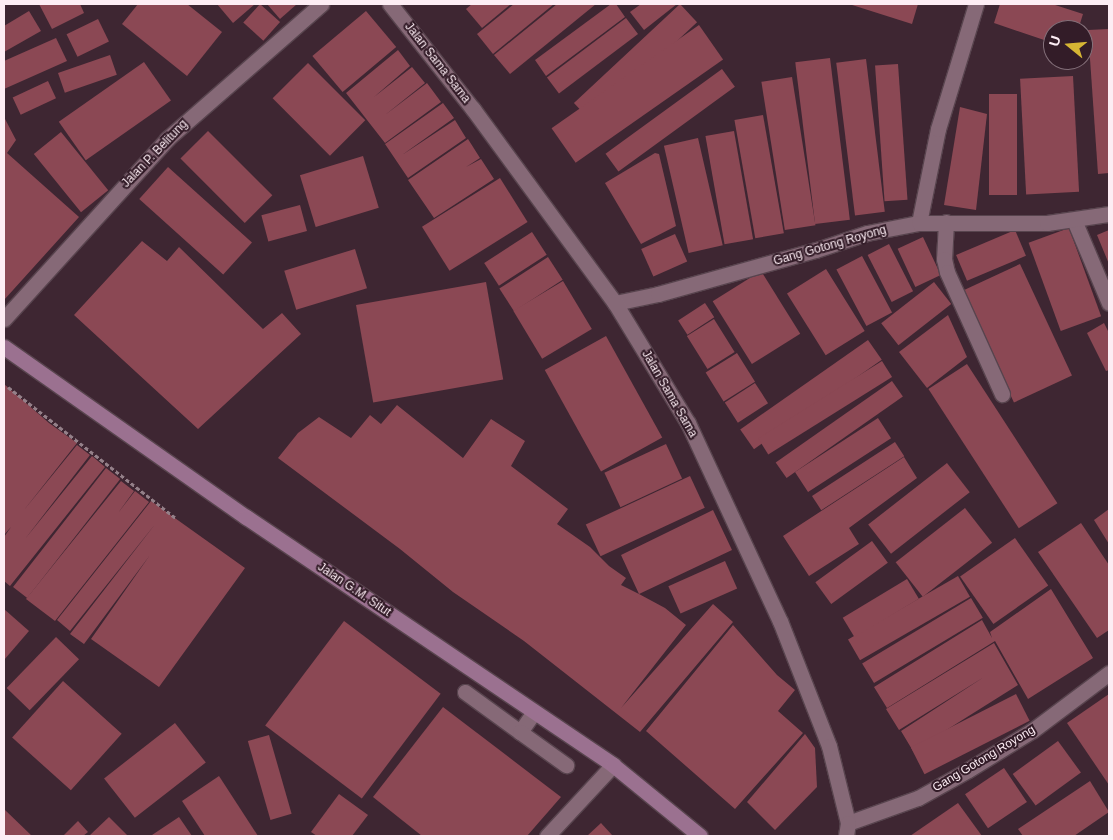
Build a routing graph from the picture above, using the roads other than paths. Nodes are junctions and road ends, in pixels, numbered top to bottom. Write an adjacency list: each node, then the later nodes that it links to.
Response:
1 (321, 4): 10 (street, Jalan P. Belitung)
2 (390, 4): 8 (street, Jalan Sama Sama)
3 (976, 4): 7 (street)
4 (1109, 214): 5 (street, Gang Gotong Royong)
5 (1074, 220): 6 (street, Gang Gotong Royong); 9 (street)
6 (946, 222): 7 (street, Gang Gotong Royong); 12 (street)
7 (919, 223): 8 (street, Gang Gotong Royong)
8 (615, 303): 19 (street, Jalan Sama Sama)
9 (1109, 303)
10 (4, 319)
11 (4, 347): 15 (main road, Jalan G.M. Situt)
12 (1002, 394)
13 (1109, 673): 19 (street, Gang Gotong Royong)
14 (465, 692): 16 (street)
15 (534, 712): 16 (street); 18 (main road, Jalan G.M. Situt)
16 (520, 732): 17 (street)
17 (566, 764)
18 (613, 766): 20 (street); 21 (main road, Jalan G.M. Situt)
19 (847, 829)
20 (547, 836)
21 (700, 836)

